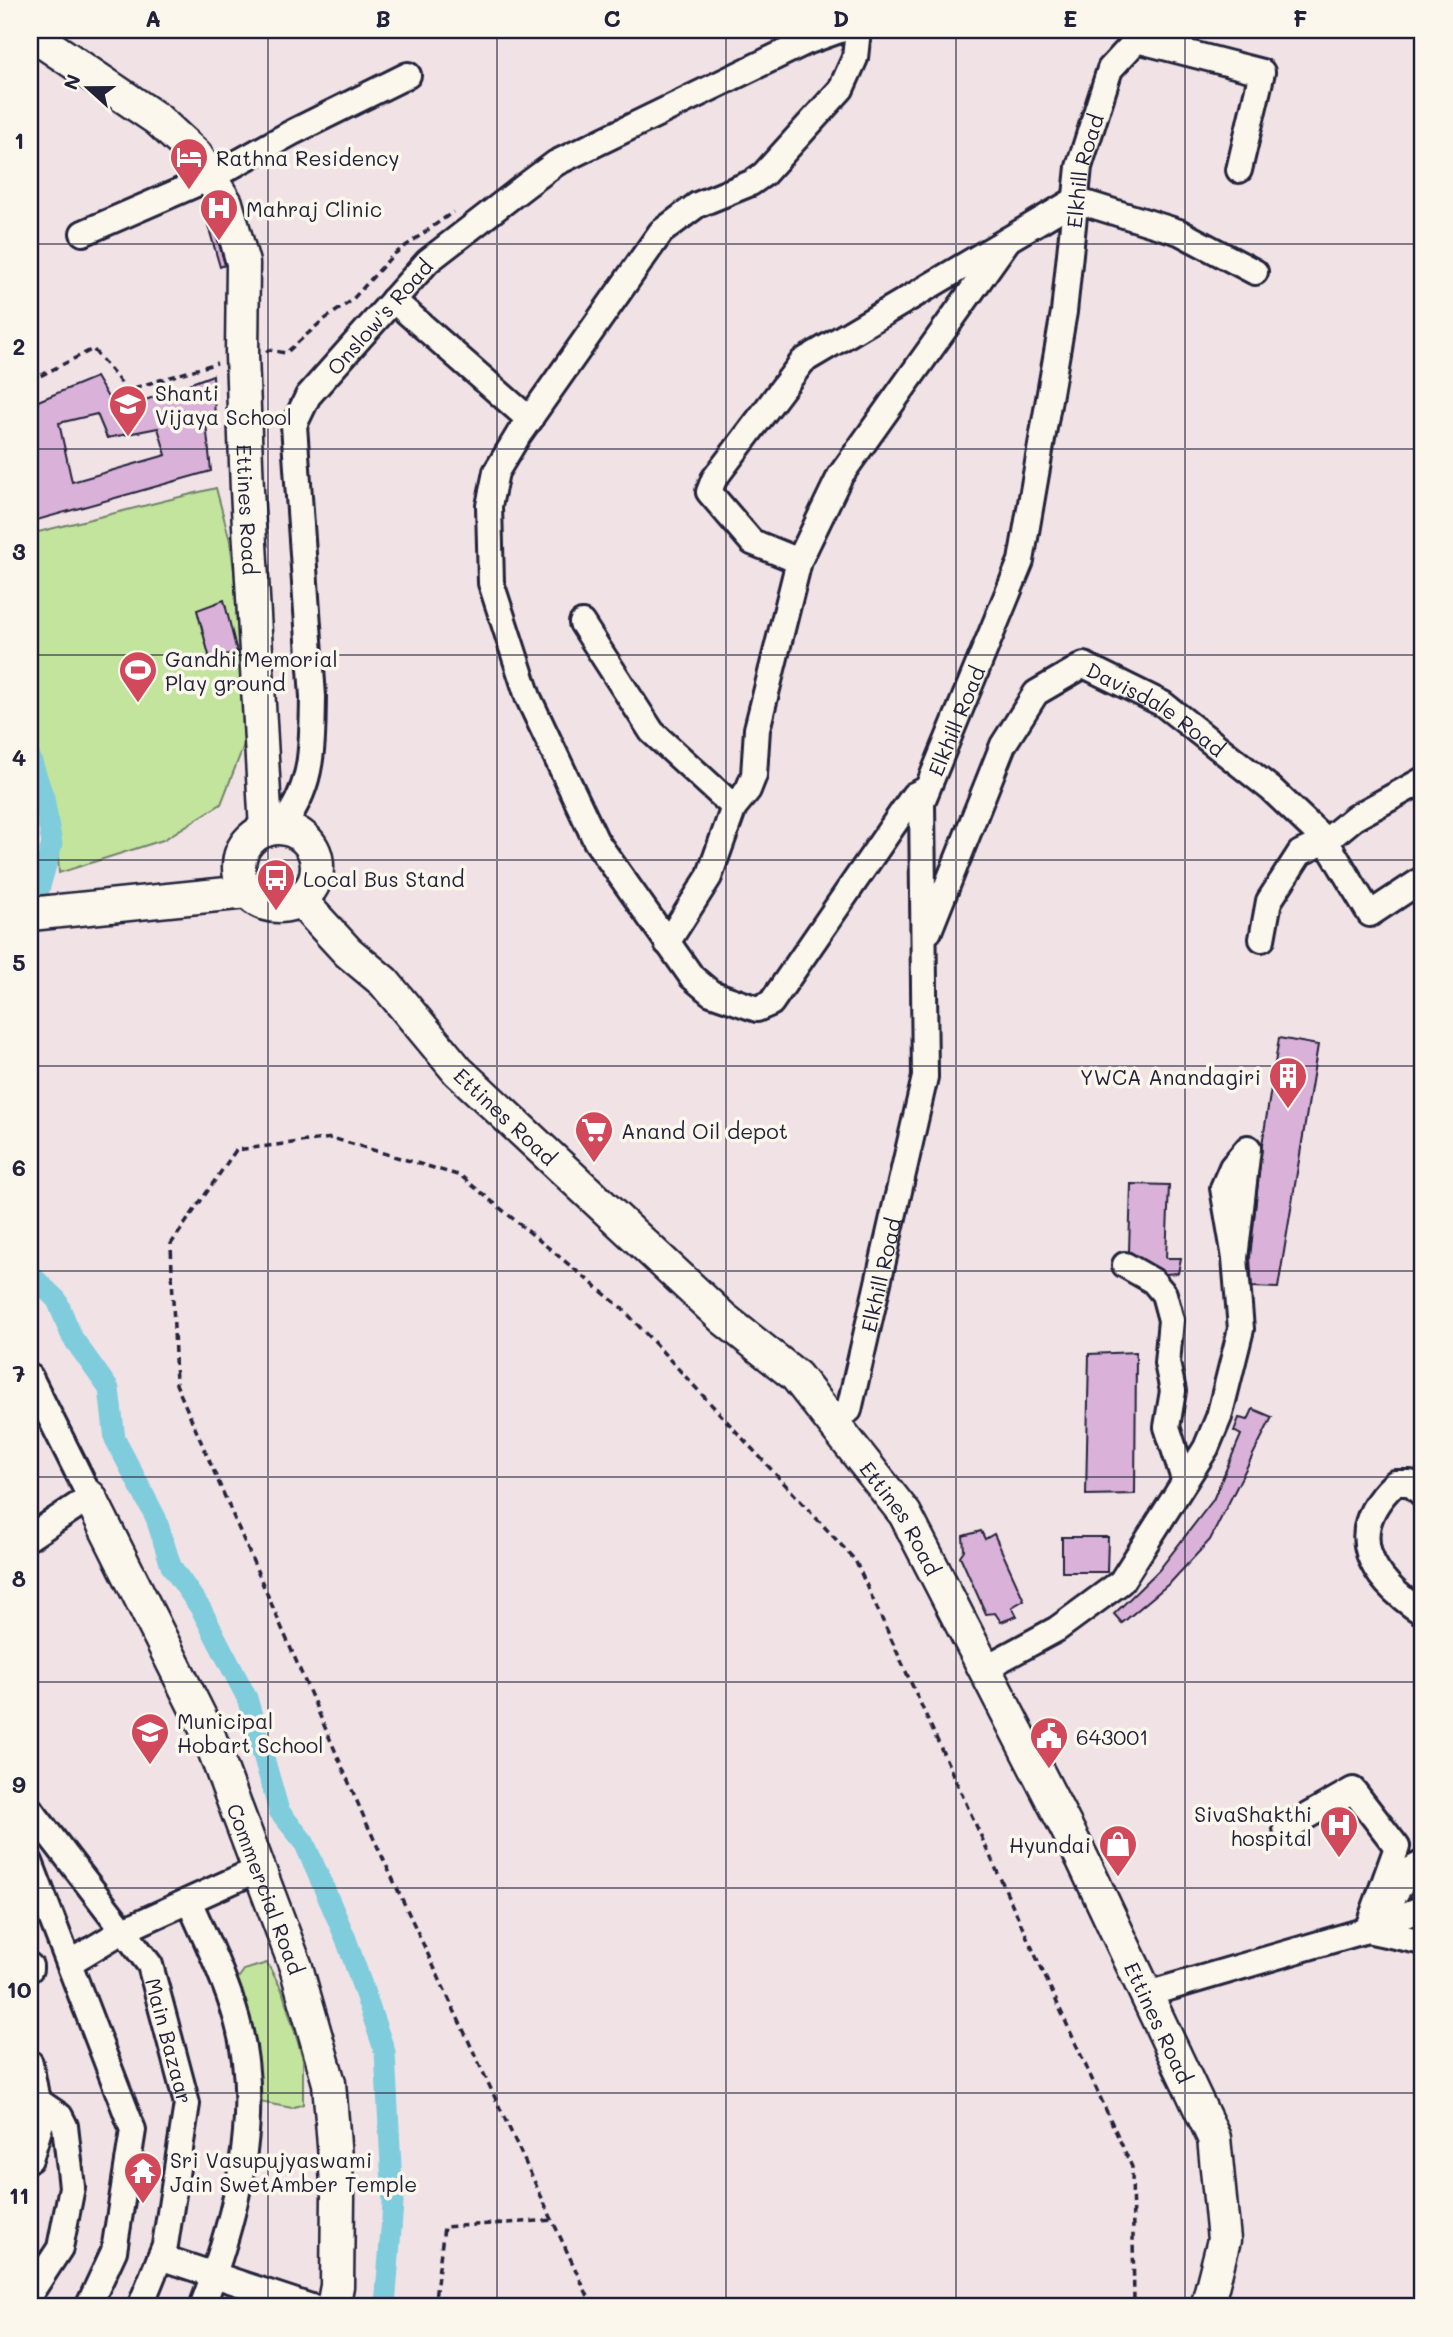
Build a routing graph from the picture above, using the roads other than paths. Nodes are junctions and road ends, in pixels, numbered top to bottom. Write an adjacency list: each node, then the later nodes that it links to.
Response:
1 (802, 30): 6 (street)
2 (841, 30): 6 (street, Onslow's Road)
3 (858, 30): 15 (street)
4 (30, 34): 9 (main road, Ettines Road)
5 (1141, 35): 8 (street); 10 (street, Elkhill Road)
6 (779, 54): 14 (street, Onslow's Road)
7 (408, 75): 9 (street)
8 (1239, 170)
9 (212, 177): 11 (street); 21 (main road, Ettines Road)
10 (1075, 200): 12 (street); 13 (street); 19 (street, Elkhill Road)
11 (83, 233)
12 (1008, 240): 16 (street); 16 (street)
13 (1255, 272)
14 (393, 300): 15 (street); 21 (street, Onslow's Road)
15 (530, 420): 28 (street)
16 (799, 561): 20 (street)
17 (582, 623): 20 (street)
18 (1423, 780): 22 (street)
19 (928, 789): 28 (street); 29 (street, Elkhill Road)
20 (734, 807): 28 (street)
21 (273, 829): 24 (main road); 25 (main road)
22 (1326, 841): 23 (street); 27 (street); 29 (street, Davisdale Road)
23 (1423, 879)
24 (247, 892): 25 (main road); 26 (main road)
25 (300, 900): 33 (main road, Ettines Road)
26 (42, 912)
27 (1262, 939)
28 (667, 943)
29 (924, 944): 33 (street, Elkhill Road)
30 (1235, 1258): 34 (street)
31 (1125, 1265): 34 (street)
32 (30, 1377): 36 (street)
33 (831, 1417): 39 (main road, Ettines Road)
34 (1184, 1479): 39 (street)
35 (1423, 1495): 38 (street)
36 (90, 1497): 37 (street); 44 (main road, Commercial Road)
37 (30, 1537)
38 (1423, 1613)
39 (985, 1668): 51 (main road, Ettines Road)
40 (30, 1809): 48 (street, Main Bazaar)
41 (1286, 1828): 47 (street)
42 (30, 1861): 50 (street)
43 (1423, 1863): 47 (street)
44 (259, 1869): 45 (street); 62 (main road, Commercial Road)
45 (189, 1900): 48 (street); 56 (street)
46 (1423, 1908): 47 (street)
47 (1371, 1929): 49 (street); 51 (street)
48 (124, 1930): 50 (street); 55 (street, Main Bazaar)
49 (1423, 1942)
50 (69, 1962): 58 (street)
51 (1144, 1995): 63 (main road, Ettines Road)
52 (30, 2063): 53 (street)
53 (38, 2101): 54 (street); 57 (street)
54 (30, 2159)
55 (160, 2257): 56 (street); 59 (street, Main Bazaar)
56 (215, 2275): 60 (street); 61 (street)
57 (30, 2294)
58 (88, 2307)
59 (140, 2307)
60 (202, 2307)
61 (311, 2307)
62 (333, 2307)
63 (1208, 2307)

